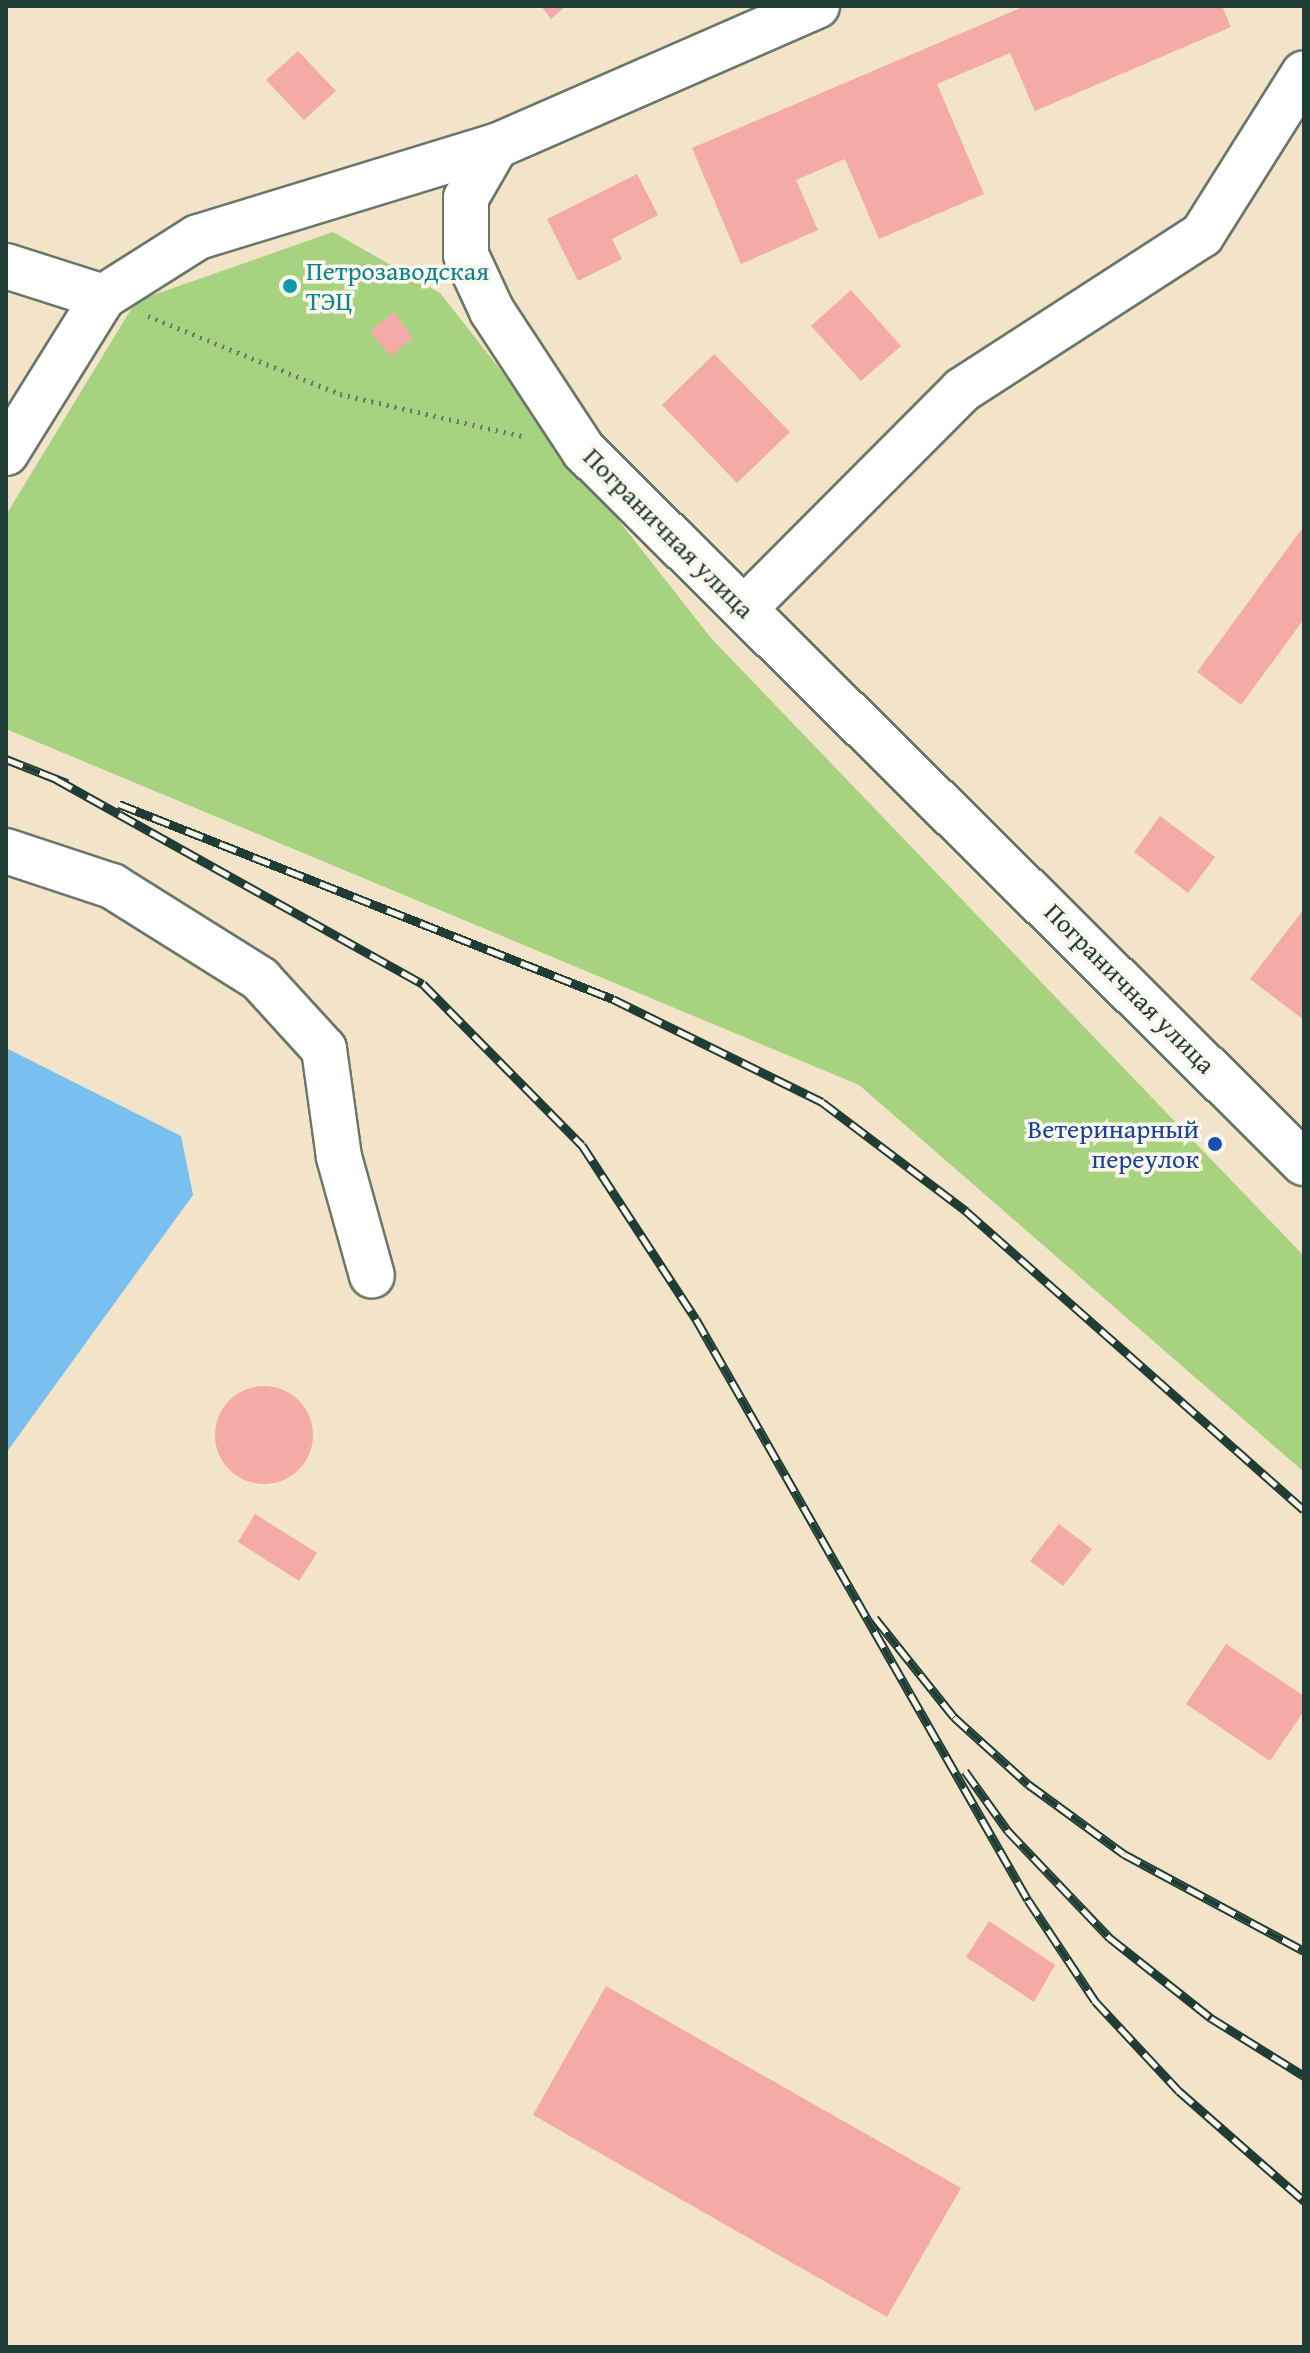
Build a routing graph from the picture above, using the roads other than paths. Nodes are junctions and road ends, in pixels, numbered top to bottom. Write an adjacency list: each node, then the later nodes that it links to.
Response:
1 (817, 6): 3 (main road)
2 (1304, 73): 7 (main road)
3 (496, 146): 5 (main road); 7 (main road, Пограничная улица)
4 (6, 266): 5 (main road)
5 (103, 297): 6 (main road)
6 (6, 453)
7 (744, 609): 9 (main road, Пограничная улица)
8 (6, 851): 10 (main road)
9 (1304, 1163)
10 (372, 1276)

